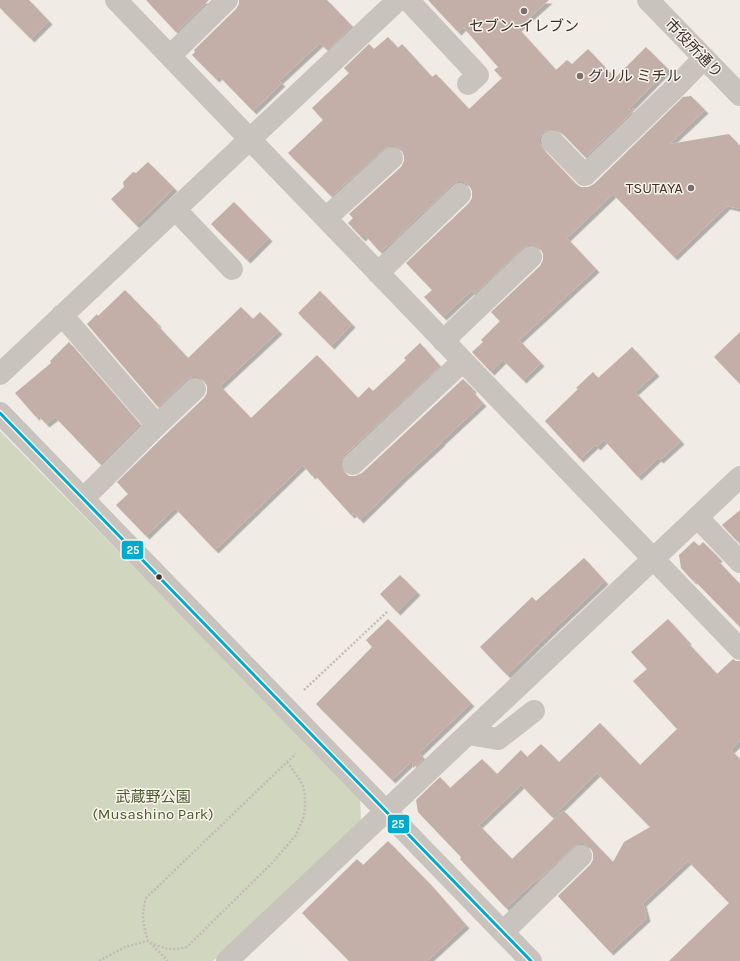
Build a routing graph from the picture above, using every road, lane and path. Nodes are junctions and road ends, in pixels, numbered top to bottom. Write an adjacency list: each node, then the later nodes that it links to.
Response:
1 (116, 0): 6 (street)
2 (227, 0): 6 (street)
3 (398, 0): 10 (street)
4 (408, 0): 8 (street)
5 (648, 0): 7 (street, 市役所通り)
6 (170, 56): 10 (street)
7 (704, 58): 9 (street, 市役所通り); 11 (street)
8 (468, 84)
9 (740, 95)
10 (250, 139): 14 (street); 15 (street)
11 (552, 141)
12 (392, 158): 15 (street)
13 (460, 194): 18 (street)
14 (175, 209): 17 (street); 19 (street)
15 (326, 218): 18 (street)
16 (532, 257): 20 (street)
17 (232, 269)
18 (378, 273): 20 (street)
19 (62, 315): 22 (street); 25 (street)
20 (444, 341): 21 (street)
21 (463, 361): 26 (street); 30 (street)
22 (0, 374)
23 (195, 390): 25 (street)
24 (0, 413): 28 (street)
25 (158, 425): 28 (street)
26 (353, 464)
27 (740, 477): 29 (street)
28 (83, 498): 34 (street)
29 (698, 518): 30 (street); 31 (street)
30 (653, 560): 33 (street); 36 (street)
31 (740, 562)
32 (388, 611): 34 (path)
33 (740, 649)
34 (286, 708): 37 (street)
35 (534, 711): 36 (street)
36 (468, 734): 39 (street)
37 (314, 737): 38 (path); 39 (street)
38 (287, 762): 42 (path); 42 (path)
39 (386, 811): 41 (street); 45 (street)
40 (580, 856): 41 (street)
41 (503, 932): 46 (street)
42 (148, 941): 43 (path); 44 (path)
43 (99, 961)
44 (168, 961)
45 (227, 961)
46 (531, 961)

